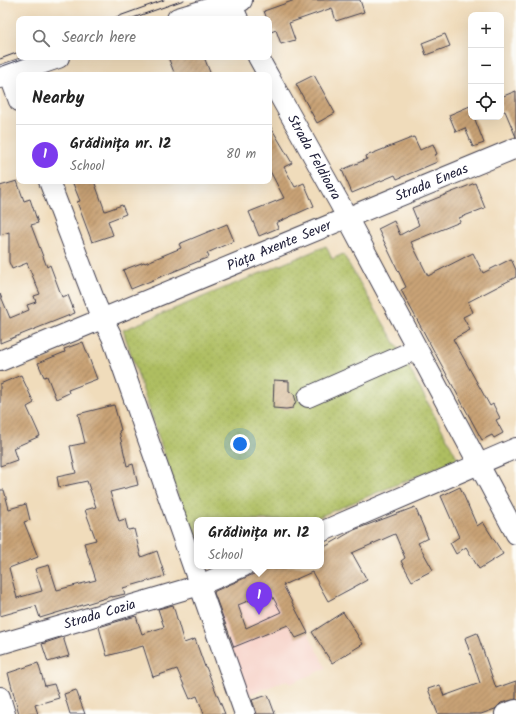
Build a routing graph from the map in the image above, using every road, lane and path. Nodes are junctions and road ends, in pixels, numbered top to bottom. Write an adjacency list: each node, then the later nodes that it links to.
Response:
1 (236, 7): 2 (main road)
2 (192, 16)
3 (49, 60): 6 (main road)
4 (260, 60): 5 (street, Strada Feldioara)
5 (267, 72)
6 (4, 76): 8 (street)
7 (272, 81): 11 (street, Strada Feldioara)
8 (16, 97)
9 (516, 148): 11 (street, Strada Eneas)
10 (50, 184): 12 (street)
11 (347, 218): 12 (street, Piața Axente Sever); 13 (street, Piața Axente Sever)
12 (102, 319): 14 (street, Piața Axente Sever); 20 (street)
13 (416, 349): 15 (street); 17 (street, Piața Axente Sever)
14 (0, 361)
15 (308, 397)
16 (516, 448): 17 (street)
17 (478, 464): 18 (street); 19 (street)
18 (324, 531)
19 (516, 534)
20 (194, 568)
21 (194, 569): 23 (street)
22 (237, 569): 23 (street)
23 (200, 585): 24 (street, Strada Cozia); 28 (street)
24 (0, 644)
25 (0, 697): 27 (street)
26 (516, 710): 29 (street)
27 (5, 714)
28 (245, 714)
29 (506, 714)

